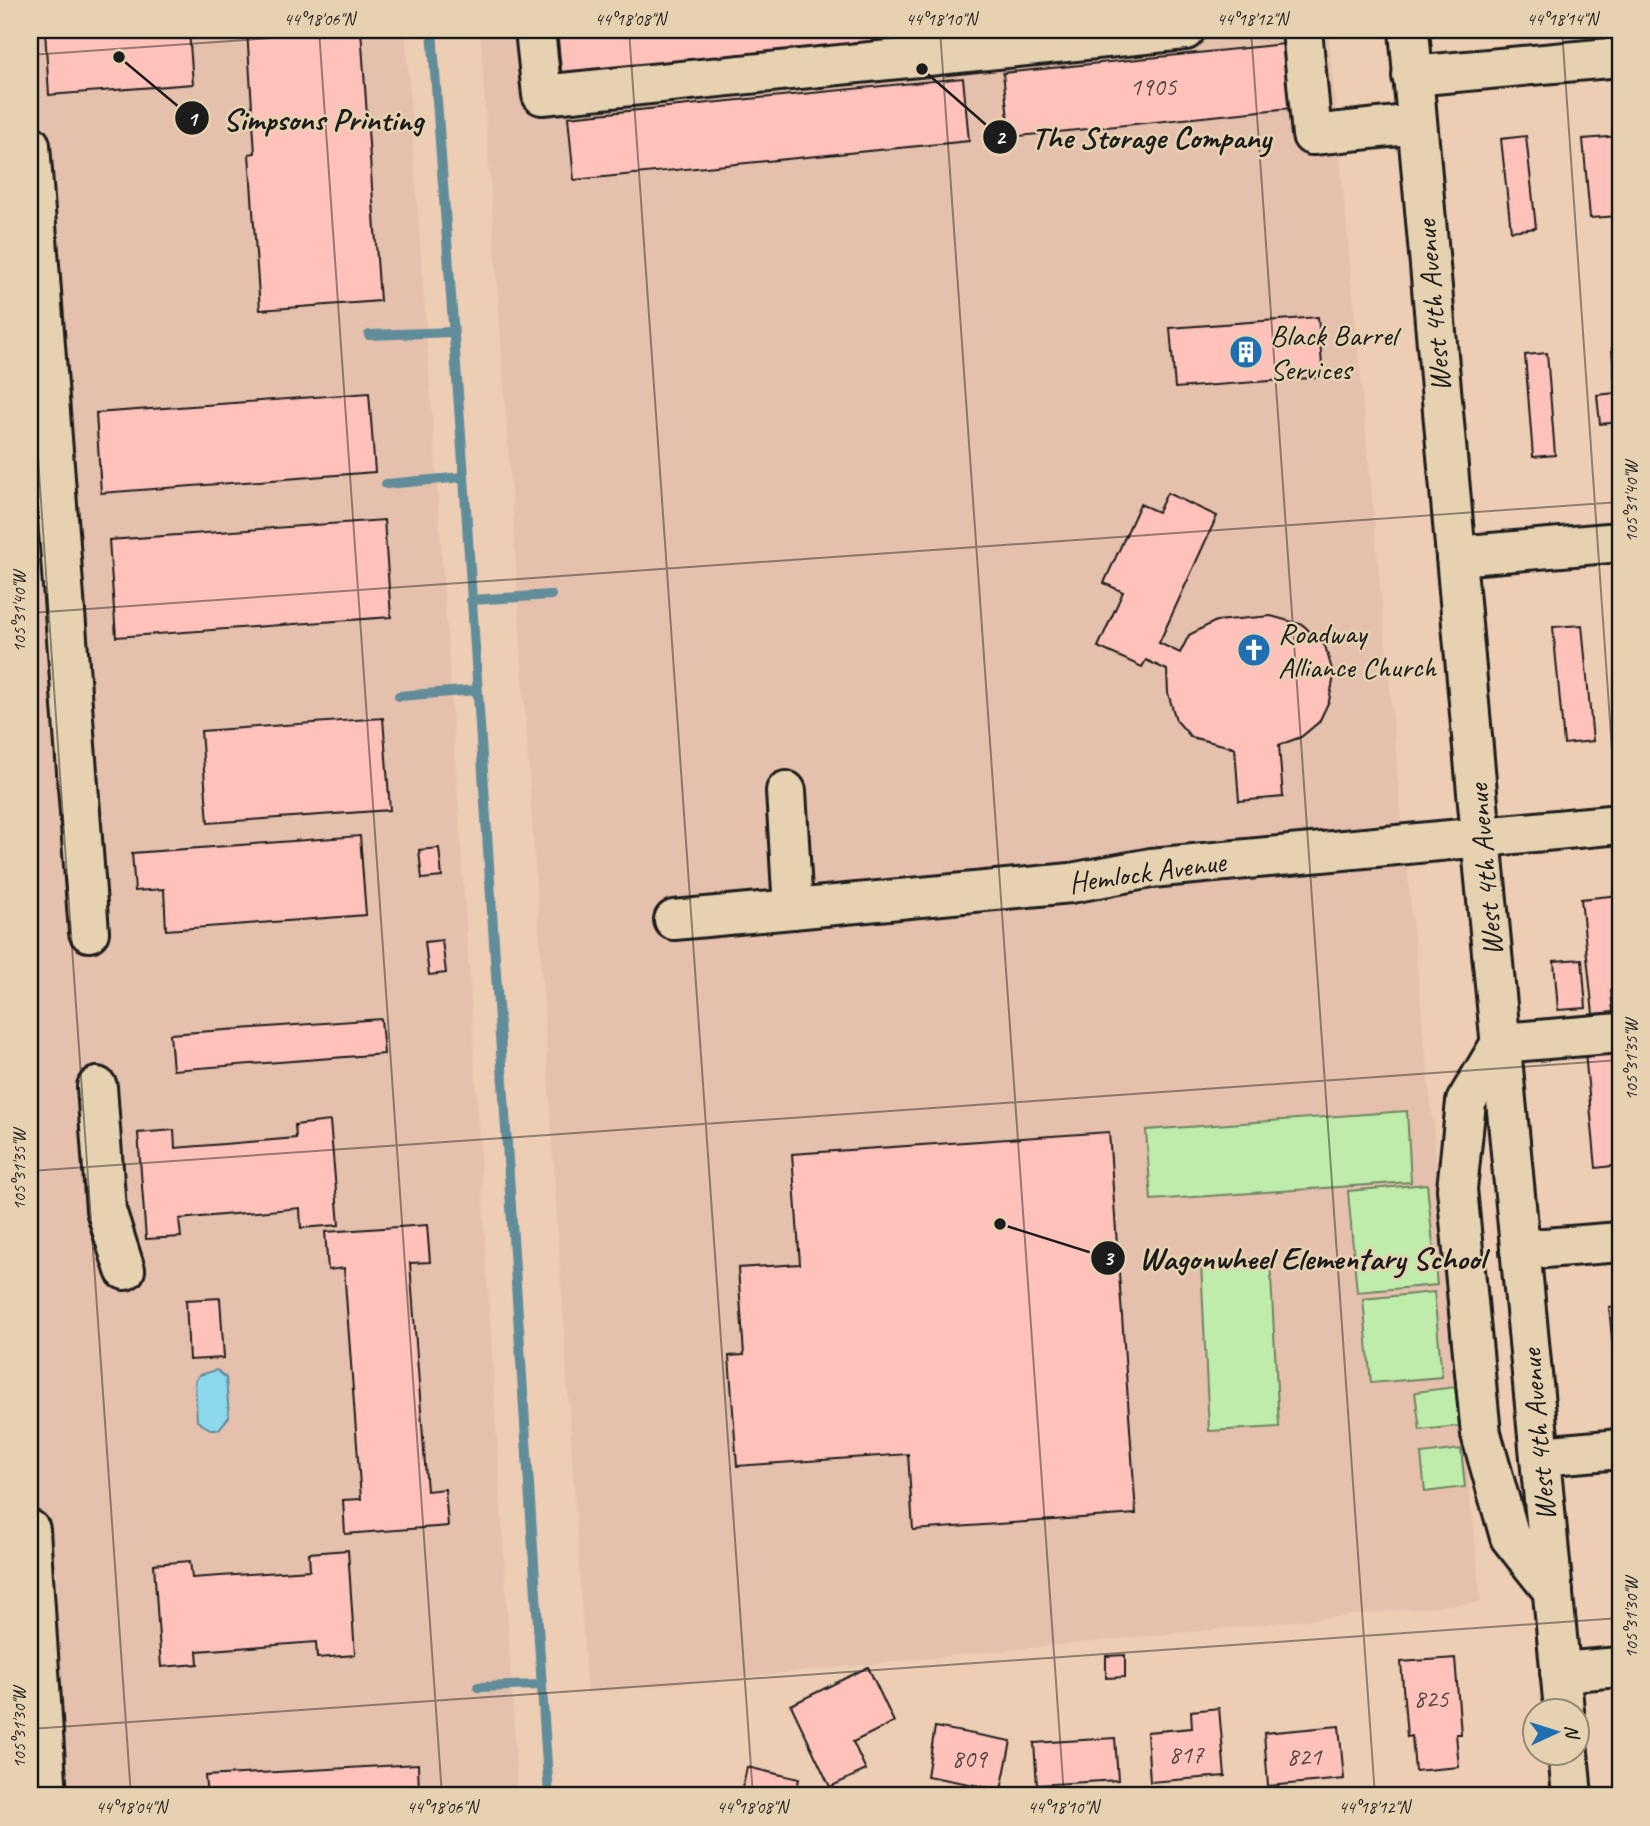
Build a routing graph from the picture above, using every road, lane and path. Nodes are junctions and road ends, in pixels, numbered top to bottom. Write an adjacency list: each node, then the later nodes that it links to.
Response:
1 (535, 30): 5 (street)
2 (1185, 30): 5 (street)
3 (1302, 30): 8 (street)
4 (1409, 30): 7 (street, West 4th Avenue)
5 (997, 39)
6 (1620, 57): 7 (street)
7 (1412, 76): 8 (street, West 4th Avenue)
8 (1417, 124): 11 (street, West 4th Avenue)
9 (30, 145): 17 (street)
10 (1620, 542): 11 (street)
11 (1456, 556): 14 (street, West 4th Avenue)
12 (786, 791): 15 (street)
13 (1620, 824): 14 (street, Hemlock Avenue)
14 (1481, 837): 15 (street, Hemlock Avenue); 19 (street, West 4th Avenue)
15 (793, 909): 16 (street, Hemlock Avenue)
16 (674, 920)
17 (89, 932)
18 (1620, 1033): 19 (street)
19 (1501, 1043): 22 (street, West 4th Avenue); 27 (street)
20 (97, 1087): 23 (street)
21 (1620, 1242): 22 (street)
22 (1520, 1250): 25 (street, West 4th Avenue)
23 (125, 1270)
24 (1620, 1449): 25 (street)
25 (1540, 1456): 27 (street, West 4th Avenue)
26 (30, 1530): 32 (street)
27 (1553, 1591): 29 (street, West 4th Avenue)
28 (1620, 1667): 29 (street)
29 (1560, 1672): 30 (street, West 4th Avenue)
30 (1563, 1696)
31 (1569, 1766): 33 (street)
32 (47, 1796)
33 (1572, 1796)

